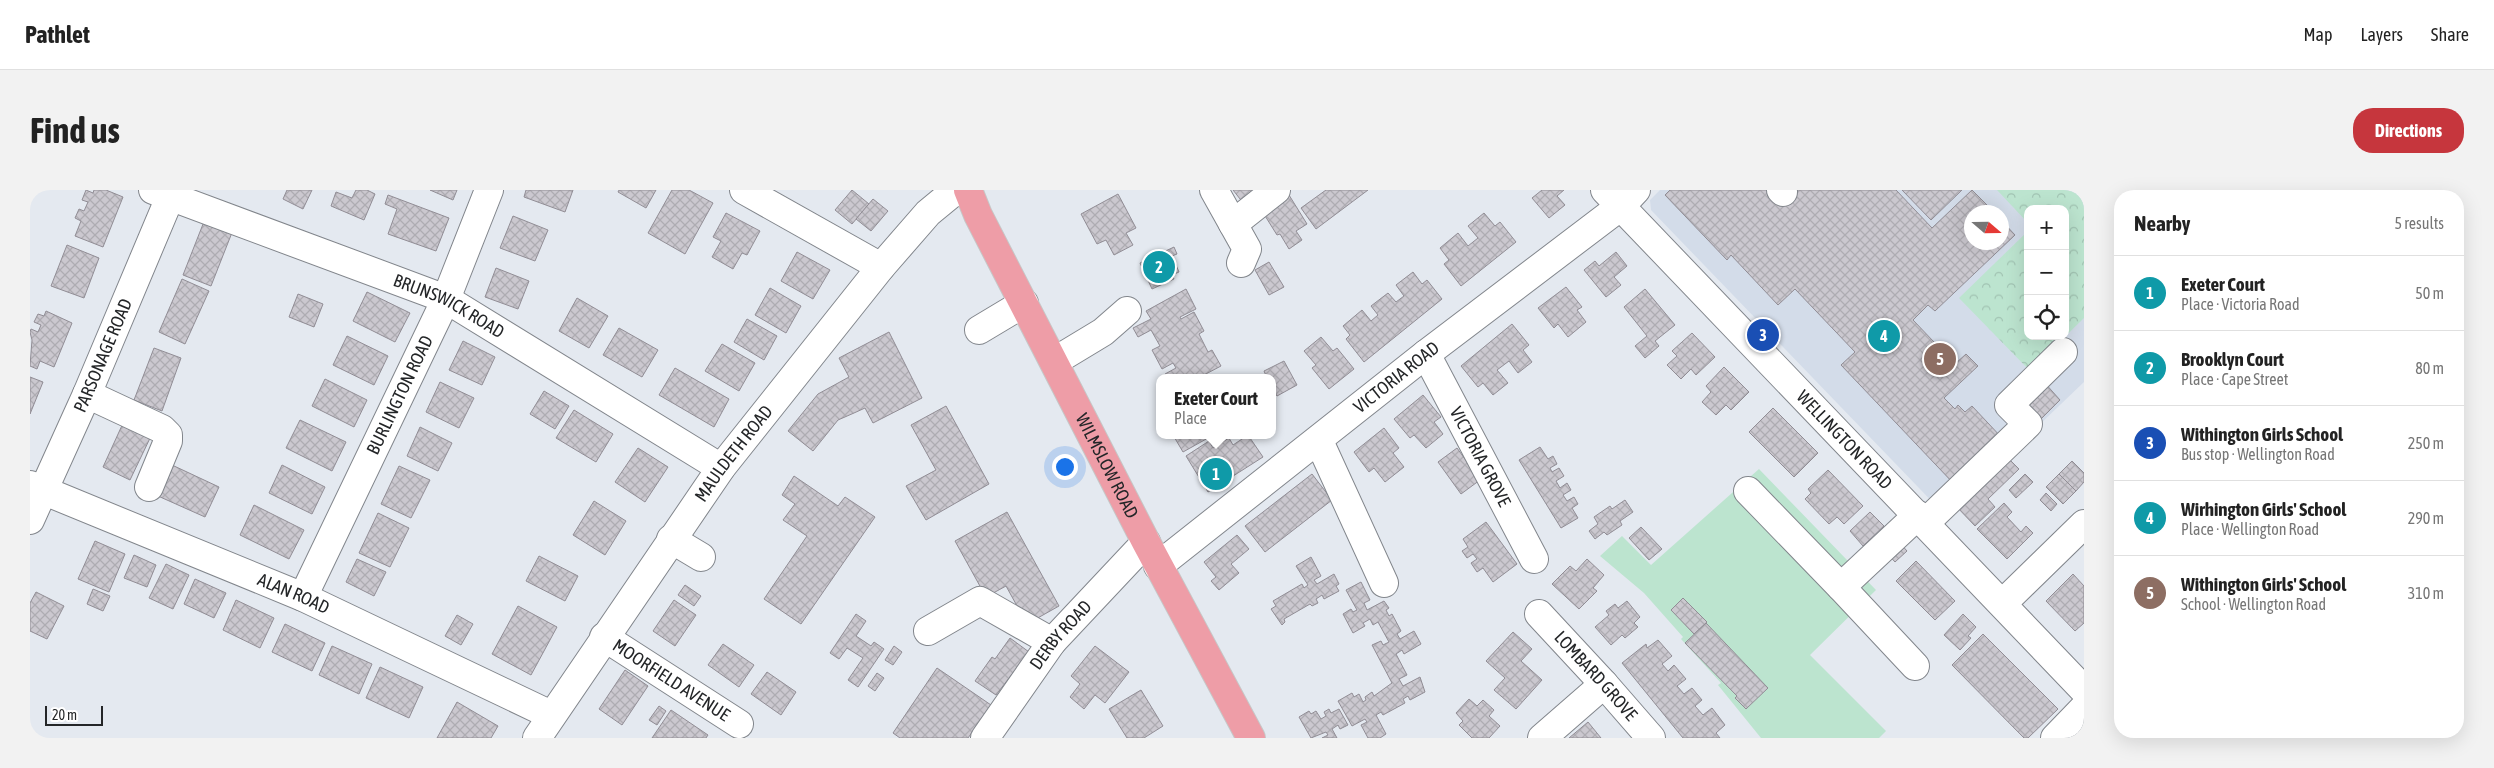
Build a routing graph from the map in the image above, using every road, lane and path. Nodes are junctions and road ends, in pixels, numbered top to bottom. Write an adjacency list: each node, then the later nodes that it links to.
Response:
1 (489, 190): 12 (street, BURLINGTON ROAD)
2 (744, 190): 11 (street)
3 (956, 190): 11 (street, MAULDETH ROAD)
4 (968, 190): 13 (main road, WILMSLOW ROAD)
5 (1214, 190): 9 (street)
6 (1276, 190): 9 (street)
7 (166, 192): 12 (street, BRUNSWICK ROAD); 19 (street, PARSONAGE ROAD)
8 (1621, 195): 17 (street, VICTORIA ROAD); 25 (street, WELLINGTON ROAD)
9 (1233, 224): 10 (street)
10 (1244, 256)
11 (881, 267): 21 (street, MAULDETH ROAD)
12 (446, 299): 21 (street, BRUNSWICK ROAD); 34 (street, BURLINGTON ROAD)
13 (1024, 303): 15 (street); 18 (main road, WILMSLOW ROAD)
14 (1127, 311): 18 (street)
15 (978, 330)
16 (2063, 352): 25 (street)
17 (1426, 354): 20 (street, VICTORIA ROAD); 31 (street, VICTORIA GROVE)
18 (1055, 361): 29 (main road, WILMSLOW ROAD)
19 (87, 394): 22 (street); 23 (street, PARSONAGE ROAD)
20 (1319, 441): 29 (street, VICTORIA ROAD); 32 (street)
21 (721, 468): 28 (street, MAULDETH ROAD)
22 (149, 487)
23 (37, 488): 26 (street, PARSONAGE ROAD); 34 (street, ALAN ROAD)
24 (1748, 491): 33 (street)
25 (1921, 519): 33 (street); 35 (street, WELLINGTON ROAD)
26 (30, 520)
27 (2084, 524): 35 (street)
28 (671, 538): 30 (street); 38 (street, MAULDETH ROAD)
29 (1152, 554): 39 (street, DERBY ROAD); 46 (main road, WILMSLOW ROAD)
30 (701, 557)
31 (1534, 559)
32 (1384, 583)
33 (1841, 588): 40 (street)
34 (303, 597): 45 (street, ALAN ROAD)
35 (2003, 603): 42 (street, WELLINGTON ROAD)
36 (1539, 614): 41 (street, LOMBARD GROVE)
37 (928, 631): 39 (street)
38 (604, 637): 44 (street, MOORFIELD AVENUE); 45 (street, MAULDETH ROAD)
39 (1052, 642): 47 (street, DERBY ROAD)
40 (1915, 666)
41 (1604, 684): 48 (street); 49 (street, LOMBARD GROVE)
42 (2084, 690)
43 (2084, 708): 50 (street)
44 (739, 724)
45 (544, 727)
46 (1247, 737)
47 (985, 738)
48 (1542, 738)
49 (1651, 738)
50 (2055, 738)

